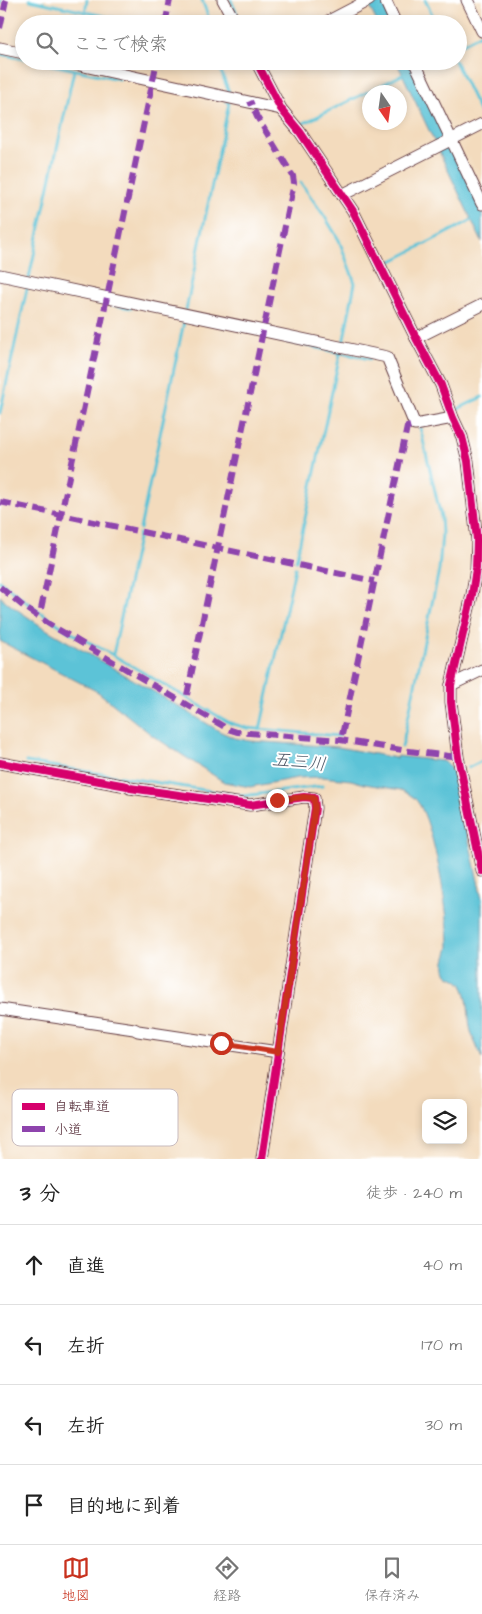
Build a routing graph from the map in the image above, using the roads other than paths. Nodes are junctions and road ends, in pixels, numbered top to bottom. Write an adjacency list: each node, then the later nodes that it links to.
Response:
1 (223, 0): 5 (street)
2 (385, 0): 7 (street)
3 (467, 0): 8 (street)
4 (367, 1): 6 (street)
5 (231, 15)
6 (340, 15)
7 (392, 15)
8 (482, 31)
9 (0, 48): 10 (street)
10 (15, 51)
11 (102, 70): 14 (street)
12 (261, 70): 14 (street)
13 (418, 70): 16 (street)
14 (281, 109): 17 (street)
15 (482, 124): 16 (street)
16 (451, 140): 17 (street); 18 (street)
17 (342, 195): 21 (street)
18 (482, 204)
19 (0, 275): 22 (street)
20 (482, 306): 21 (street)
21 (416, 338): 22 (street)
22 (453, 418): 23 (street)
23 (477, 490): 25 (street)
24 (482, 670): 25 (street)
25 (451, 685): 27 (street)
26 (0, 763): 30 (street)
27 (480, 852): 28 (street)
28 (482, 871)
29 (0, 1009): 30 (street)
30 (278, 1052): 31 (street)
31 (262, 1159)

